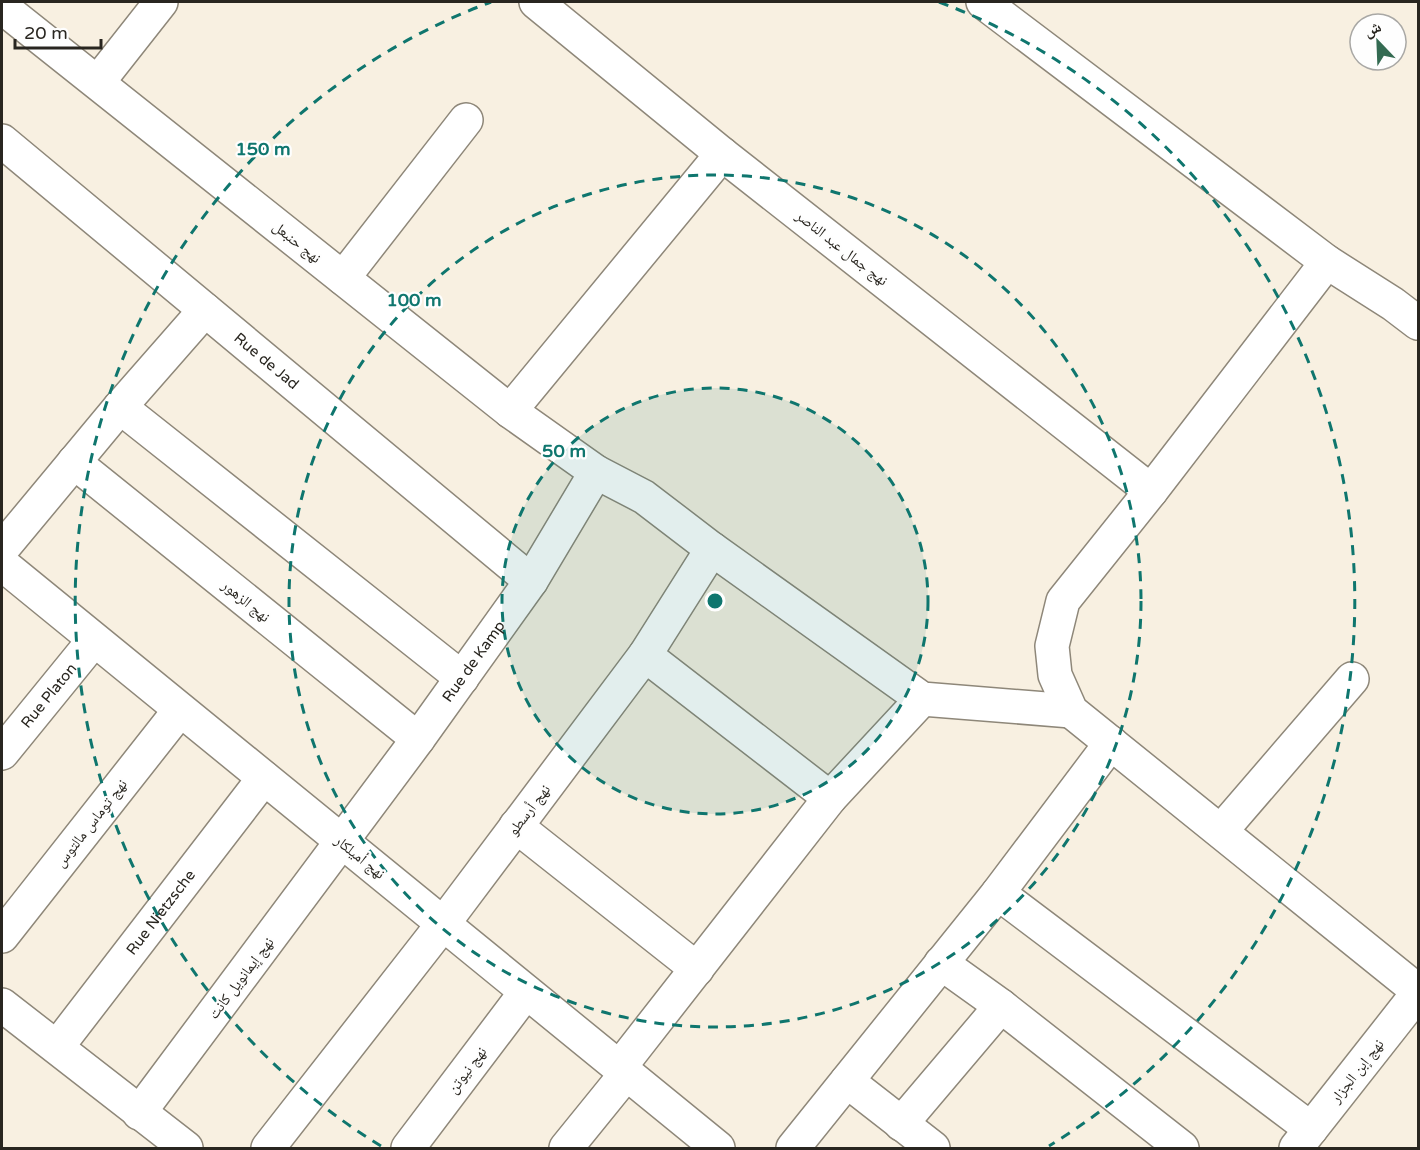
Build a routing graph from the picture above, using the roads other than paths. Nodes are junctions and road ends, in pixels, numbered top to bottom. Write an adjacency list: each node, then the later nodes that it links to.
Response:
1 (161, 2): 5 (street)
2 (536, 2): 8 (street, نهج جمال عبد الناصر)
3 (983, 2): 9 (street)
4 (2, 4): 5 (street, نهج حنبعل)
5 (98, 82): 10 (street, نهج حنبعل)
6 (466, 120): 10 (street)
7 (2, 141): 11 (street, Rue de Jad)
8 (722, 154): 14 (street); 17 (street, نهج جمال عبد الناصر)
9 (1327, 262): 12 (street); 17 (street)
10 (343, 278): 14 (street, نهج حنبعل)
11 (205, 310): 13 (street); 20 (street, Rue de Jad)
12 (1419, 323)
13 (120, 407): 15 (street); 23 (street)
14 (510, 411): 16 (street, نهج حنبعل)
15 (74, 462): 19 (street); 28 (street, نهج الزهور)
16 (596, 472): 18 (street, نهج حنبعل); 20 (street, Rue de Kamp)
17 (1151, 490): 27 (street)
18 (712, 549): 22 (street, نهج أرسطو); 25 (street, نهج حنبعل)
19 (3, 565): 21 (street, نهج أميلكار)
20 (531, 581): 23 (street, Rue de Kamp)
21 (94, 640): 26 (street, نهج أميلكار); 30 (street, Rue Platon)
22 (645, 655): 32 (street); 33 (street, نهج أرسطو)
23 (462, 678): 28 (street, Rue de Kamp)
24 (1352, 679): 34 (street)
25 (922, 699): 27 (street); 32 (street)
26 (180, 710): 31 (street, نهج أميلكار); 38 (street, نهج توماس مالتوس)
27 (1071, 711): 29 (street)
28 (418, 739): 35 (street, Rue de Kamp)
29 (1111, 743): 34 (street); 36 (street)
30 (2, 753)
31 (264, 778): 35 (street, نهج أميلكار); 45 (street, Rue Nietzsche)
32 (830, 798): 40 (street)
33 (516, 826): 37 (street, نهج أرسطو); 40 (street)
34 (1221, 831): 42 (street)
35 (342, 843): 37 (street, نهج أميلكار); 48 (street, نهج إيمانويل كانت)
36 (998, 893): 39 (street); 50 (street)
37 (443, 924): 41 (street, نهج أميلكار); 52 (street, نهج أرسطو)
38 (2, 936)
39 (941, 963): 43 (street); 47 (street)
40 (697, 969): 46 (street)
41 (526, 992): 46 (street, نهج أميلكار); 53 (street, نهج نيوتن)
42 (1419, 992): 50 (street, نهج إبن الجزار)
43 (1001, 1006): 49 (street); 58 (street)
44 (7, 1019): 45 (street)
45 (57, 1047): 48 (street)
46 (623, 1071): 54 (street); 55 (street, نهج أميلكار)
47 (847, 1081): 49 (street); 56 (street)
48 (139, 1113): 51 (street)
49 (901, 1124): 57 (street)
50 (1304, 1139)
51 (186, 1149)
52 (268, 1149)
53 (408, 1149)
54 (566, 1149)
55 (718, 1149)
56 (793, 1149)
57 (933, 1149)
58 (1182, 1149)

